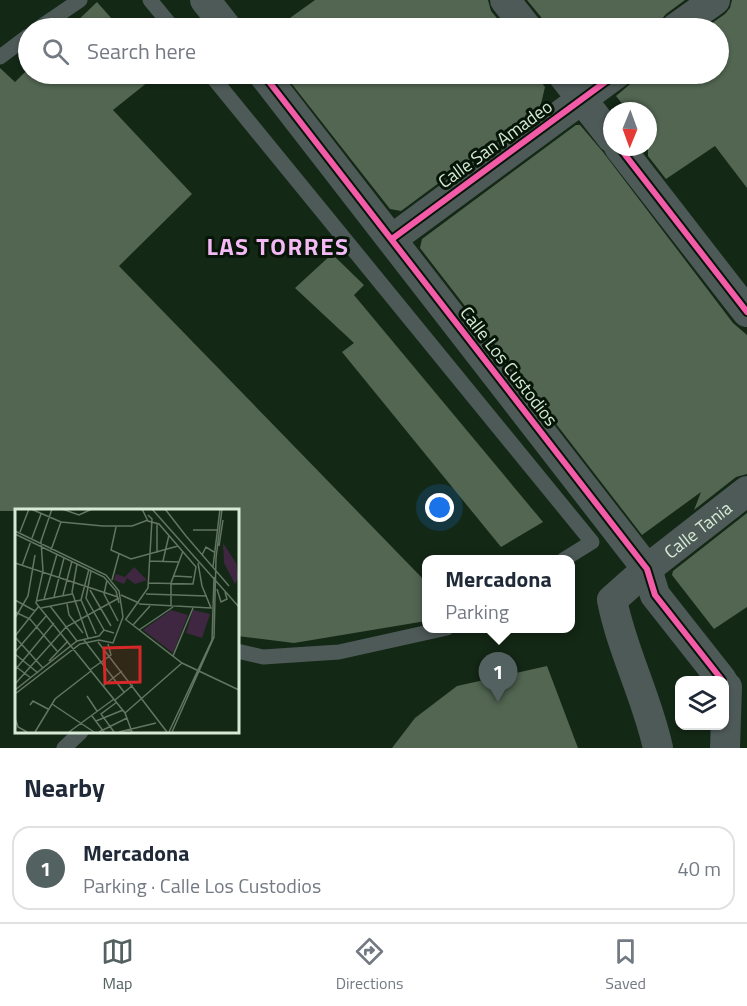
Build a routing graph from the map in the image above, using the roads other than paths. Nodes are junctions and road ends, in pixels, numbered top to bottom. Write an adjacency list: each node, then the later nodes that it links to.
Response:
1 (80, 0): 6 (lane)
2 (150, 0): 7 (lane)
3 (205, 0): 8 (street)
4 (504, 0): 9 (street)
5 (715, 0): 10 (street)
6 (54, 18)
7 (165, 18)
8 (219, 18)
9 (519, 18)
10 (690, 18)
11 (18, 44): 12 (lane)
12 (0, 57)
13 (218, 84): 23 (lane)
14 (271, 84): 20 (street, Calle Los Custodios)
15 (570, 84): 17 (street)
16 (602, 84): 17 (street, Calle San Amadeo)
17 (582, 99): 18 (street); 20 (street, Calle San Amadeo)
18 (603, 126)
19 (626, 156): 21 (street)
20 (392, 239): 24 (street, Calle Los Custodios)
21 (747, 312)
22 (747, 491): 24 (street, Calle Tania)
23 (570, 555)
24 (647, 569): 27 (street, Calle Los Custodios); 33 (street, Calle Tania)
25 (424, 633): 26 (lane)
26 (238, 651)
27 (719, 676)
28 (729, 688): 29 (street, Calle Los Custodios)
29 (747, 711)
30 (725, 730): 34 (street)
31 (80, 733): 32 (lane)
32 (64, 748)
33 (658, 748)
34 (725, 748)

